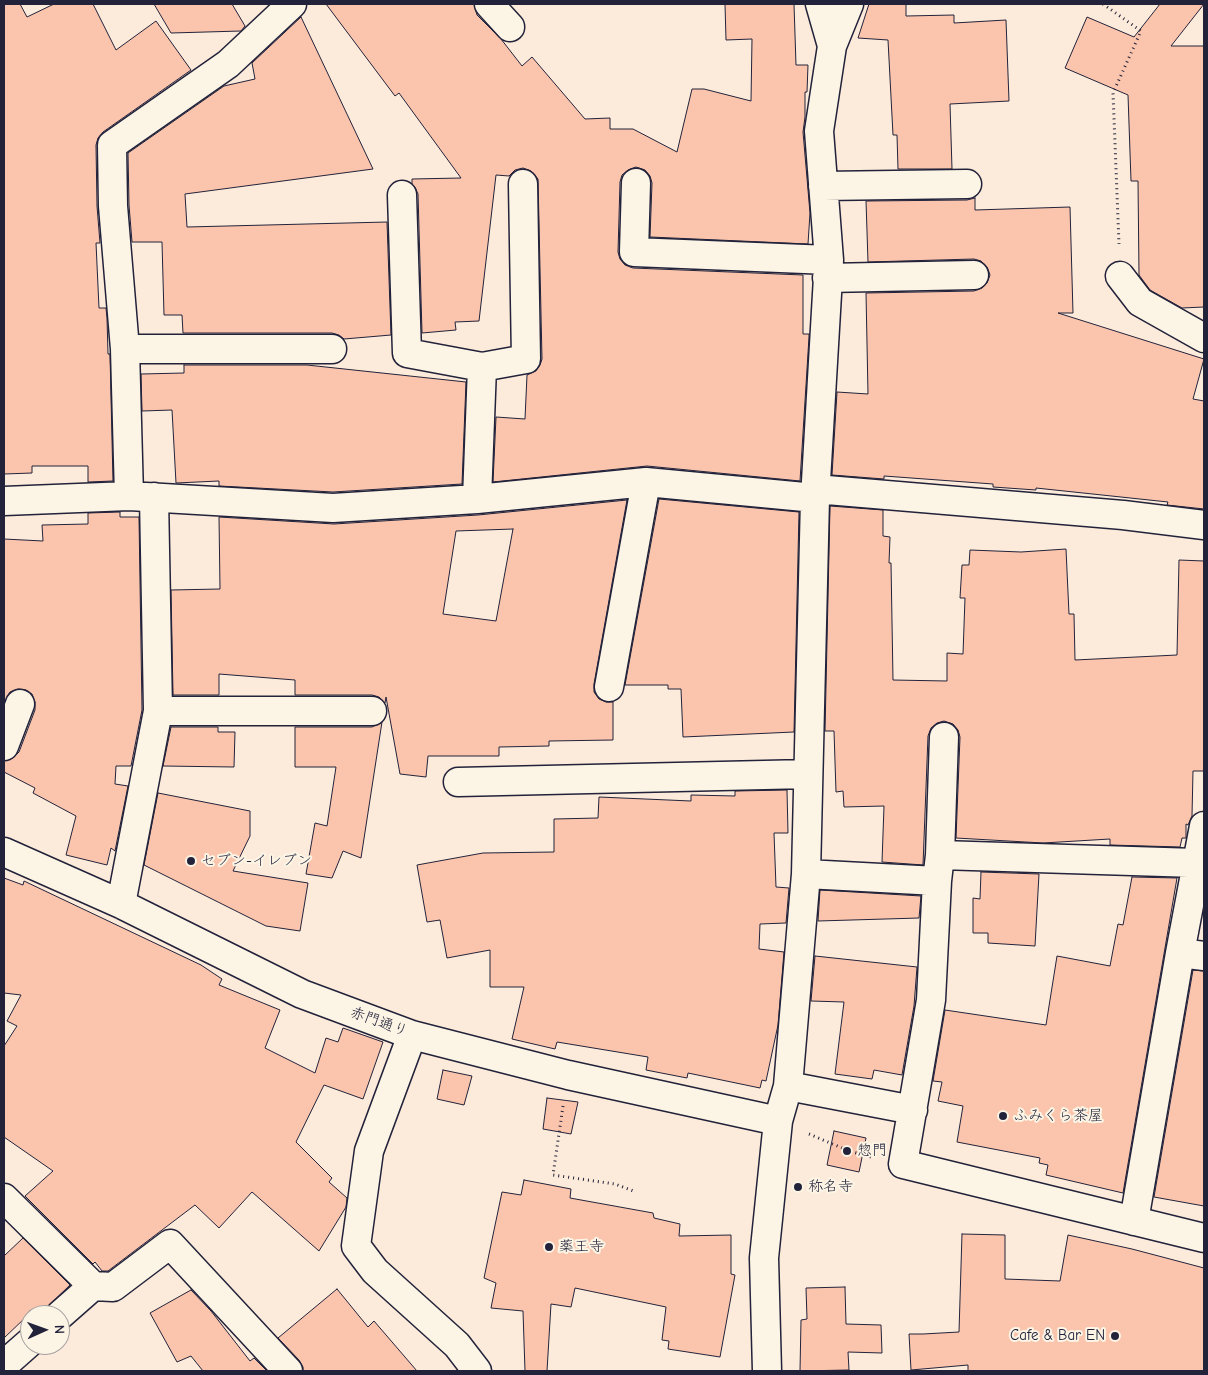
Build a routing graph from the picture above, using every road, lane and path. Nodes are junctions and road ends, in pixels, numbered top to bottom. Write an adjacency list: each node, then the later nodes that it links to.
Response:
1 (292, 4): 17 (street)
2 (489, 4): 6 (street)
3 (820, 4): 7 (street)
4 (849, 4): 7 (street)
5 (1103, 4): 15 (path)
6 (510, 27)
7 (832, 46): 11 (street)
8 (636, 183): 13 (street)
9 (523, 184): 19 (street)
10 (967, 184): 11 (street)
11 (823, 186): 13 (street)
12 (402, 195): 19 (street)
13 (828, 269): 14 (street); 21 (street)
14 (974, 275)
15 (1120, 276): 16 (street)
16 (1204, 338)
17 (126, 349): 18 (street); 22 (street)
18 (332, 349)
19 (482, 367): 23 (street)
20 (646, 482): 21 (street); 23 (street); 26 (street)
21 (815, 494): 25 (street); 32 (street)
22 (142, 497): 23 (street); 24 (street); 28 (street)
23 (477, 499)
24 (4, 502)
25 (1204, 525)
26 (609, 687)
27 (20, 704): 31 (street)
28 (158, 711): 29 (street); 39 (street)
29 (372, 711)
30 (944, 737): 37 (street)
31 (4, 746)
32 (808, 774): 33 (street); 38 (street)
33 (458, 782)
34 (1204, 826): 36 (street)
35 (4, 852): 39 (street, 赤門通り)
36 (1196, 863): 37 (street); 40 (street)
37 (938, 868): 38 (street); 44 (street)
38 (806, 874): 43 (street)
39 (121, 904): 41 (street, 赤門通り)
40 (1192, 955): 49 (street)
41 (412, 1035): 42 (street, 赤門通り); 56 (street)
42 (568, 1075): 45 (street, 赤門通り); 47 (path)
43 (788, 1086): 44 (street); 45 (street)
44 (913, 1110): 49 (street)
45 (778, 1121): 46 (path); 57 (street)
46 (849, 1151)
47 (636, 1192)
48 (4, 1198): 51 (street)
49 (1134, 1221): 50 (street)
50 (1204, 1238)
51 (93, 1286): 52 (street); 55 (street)
52 (70, 1306)
53 (20, 1351): 54 (street)
54 (4, 1365)
55 (288, 1371)
56 (477, 1371)
57 (767, 1371)

